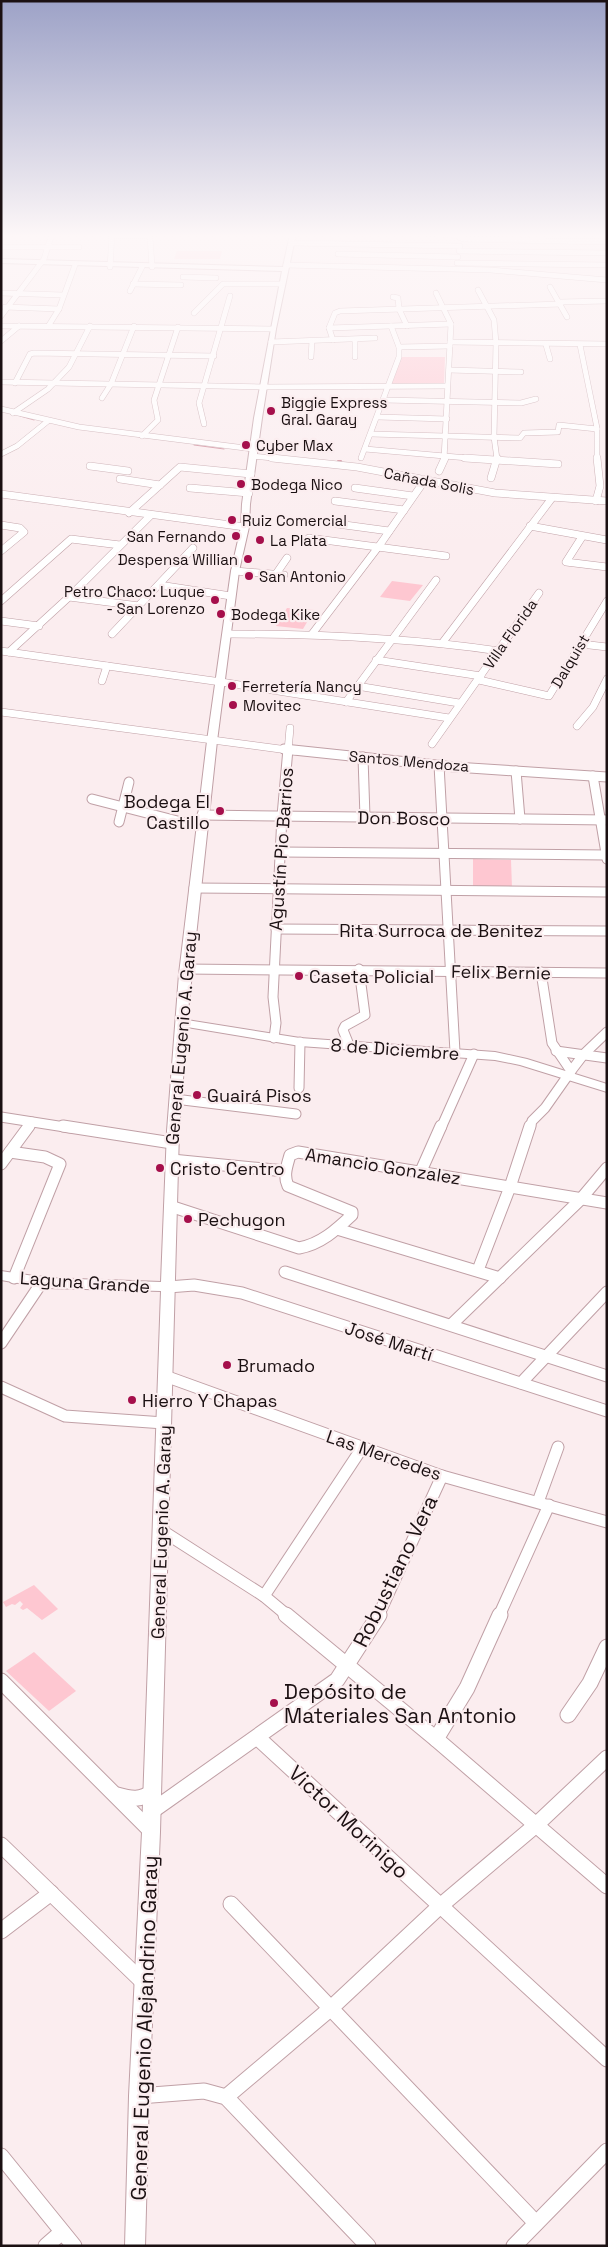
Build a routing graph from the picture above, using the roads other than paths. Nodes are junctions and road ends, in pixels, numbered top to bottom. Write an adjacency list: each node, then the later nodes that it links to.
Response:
1 (83, 339): 20 (street)
2 (129, 339): 21 (street)
3 (174, 339): 22 (street)
4 (219, 339): 23 (street)
5 (271, 339): 13 (main road, General Eugenio A. Garay)
6 (365, 339): 11 (street)
7 (396, 339): 19 (street)
8 (450, 339): 15 (street)
9 (496, 339): 14 (street)
10 (333, 340): 11 (street); 12 (street)
11 (354, 340): 24 (street)
12 (312, 341): 13 (street); 25 (street)
13 (271, 342): 38 (main road, General Eugenio A. Garay)
14 (496, 343): 15 (street); 17 (street); 28 (street)
15 (450, 344): 19 (street); 27 (street)
16 (607, 344): 18 (street)
17 (546, 345): 18 (street); 26 (street)
18 (580, 345): 50 (street)
19 (399, 347): 35 (street)
20 (75, 353): 21 (street); 31 (street); 32 (street)
21 (123, 354): 22 (street); 33 (street)
22 (169, 355): 23 (street); 34 (street)
23 (214, 356): 36 (street)
24 (354, 356)
25 (311, 358)
26 (550, 359)
27 (449, 370): 28 (street); 37 (street)
28 (494, 372): 29 (street); 43 (street)
29 (521, 372)
30 (1, 382): 31 (street)
31 (15, 382): 32 (street)
32 (53, 383): 33 (street); 45 (street)
33 (111, 384): 34 (street); 39 (street)
34 (159, 385): 36 (street); 52 (street)
35 (390, 385): 37 (street); 38 (street); 41 (street)
36 (206, 386): 38 (street); 49 (street)
37 (447, 386): 42 (street)
38 (263, 387): 56 (main road, General Eugenio A. Garay)
39 (102, 398)
40 (536, 399): 43 (street)
41 (384, 400): 42 (street); 46 (street)
42 (447, 402): 43 (street); 47 (street)
43 (494, 404): 54 (street)
44 (1, 410): 45 (street, Cañada Solis)
45 (13, 413): 48 (street, Cañada Solis)
46 (378, 417): 47 (street); 51 (street)
47 (447, 419): 53 (street)
48 (48, 421): 52 (street, Cañada Solis); 57 (street)
49 (204, 424)
50 (597, 429): 54 (street); 76 (street)
51 (371, 434): 53 (street); 55 (street)
52 (142, 436): 56 (street, Cañada Solis)
53 (446, 436): 54 (street); 58 (street)
54 (494, 437): 60 (street)
55 (365, 450): 58 (street); 59 (street)
56 (253, 453): 65 (main road, General Eugenio A. Garay); 68 (street, Cañada Solis)
57 (1, 454)
58 (445, 457): 60 (street); 64 (street)
59 (361, 458)
60 (497, 461): 61 (street); 66 (street)
61 (558, 464)
62 (90, 466): 63 (street)
63 (128, 471)
64 (439, 471)
65 (251, 474): 69 (street); 72 (main road, General Eugenio A. Garay)
66 (491, 478)
67 (120, 479): 69 (street)
68 (425, 480): 74 (street); 75 (street, Cañada Solis)
69 (160, 485): 80 (street)
70 (190, 488): 72 (street)
71 (356, 488): 74 (street)
72 (249, 493): 85 (main road, General Eugenio A. Garay)
73 (1, 494): 80 (street)
74 (413, 496): 79 (street)
75 (552, 498): 76 (street, Cañada Solis); 84 (street)
76 (596, 501): 78 (street, Cañada Solis)
77 (335, 502): 79 (street)
78 (607, 502)
79 (404, 510): 86 (street)
80 (129, 513): 81 (street)
81 (151, 515): 85 (street); 90 (street)
82 (330, 523): 86 (street)
83 (1, 525): 93 (street)
84 (530, 526): 88 (street); 114 (street)
85 (245, 527): 97 (main road, General Eugenio A. Garay)
86 (389, 531): 91 (street)
87 (309, 538): 91 (street)
88 (582, 538): 89 (street); 96 (street)
89 (607, 540)
90 (120, 545): 104 (street); 106 (street)
91 (379, 546): 94 (street); 112 (street)
92 (194, 548): 101 (street)
93 (1, 551)
94 (446, 556)
95 (287, 558): 98 (street)
96 (607, 567)
97 (235, 572): 98 (street); 103 (main road, General Eugenio A. Garay)
98 (276, 574): 99 (street)
99 (284, 575)
100 (436, 580): 113 (street)
101 (159, 585): 103 (street); 107 (street)
102 (539, 593): 117 (street, Villa Florida)
103 (232, 596): 111 (main road, General Eugenio A. Garay)
104 (69, 597): 107 (street); 109 (street)
105 (607, 601): 115 (street, Dalquist)
106 (1, 602)
107 (139, 606): 110 (street)
108 (1, 621): 109 (street)
109 (39, 626): 118 (street)
110 (112, 634)
111 (228, 634): 112 (street); 124 (main road, General Eugenio A. Garay)
112 (312, 634): 113 (street)
113 (392, 639): 114 (street); 119 (street)
114 (443, 642): 117 (street)
115 (581, 644): 116 (street); 121 (street, Dalquist)
116 (607, 647)
117 (498, 651): 121 (street, Villa Florida)
118 (5, 652): 120 (street)
119 (376, 660): 121 (street); 125 (street)
120 (106, 666): 123 (street); 124 (street)
121 (480, 678): 127 (street, Villa Florida)
122 (607, 679): 130 (street)
123 (102, 681)
124 (221, 682): 126 (street); 132 (main road, General Eugenio A. Garay)
125 (357, 686): 126 (street); 127 (street)
126 (346, 702): 129 (street)
127 (459, 703): 129 (street, Villa Florida)
128 (1, 712): 132 (street, Santos Mendoza)
129 (449, 718): 133 (street, Villa Florida)
130 (577, 726)
131 (290, 728): 134 (street, Agustín Pio Barrios)
132 (212, 741): 134 (street, Santos Mendoza); 143 (main road, General Eugenio A. Garay)
133 (432, 744)
134 (288, 749): 135 (street, Santos Mendoza); 144 (street, Agustín Pio Barrios)
135 (363, 757): 136 (street, Santos Mendoza); 145 (street)
136 (439, 764): 137 (street, Santos Mendoza); 146 (street)
137 (516, 771): 138 (street, Santos Mendoza); 147 (street)
138 (593, 776): 139 (street, Santos Mendoza); 148 (street)
139 (607, 777)
140 (129, 782): 142 (street)
141 (92, 799): 142 (street)
142 (123, 807): 149 (street); 150 (street)
143 (202, 815): 144 (street, Don Bosco); 150 (main road, General Eugenio A. Garay)
144 (282, 816): 145 (street, Don Bosco); 151 (street, Agustín Pio Barrios)
145 (365, 817): 146 (street, Don Bosco)
146 (442, 818): 147 (street, Don Bosco); 152 (street)
147 (520, 819): 148 (street, Don Bosco)
148 (604, 820): 153 (street)
149 (119, 822)
150 (201, 827): 155 (main road, General Eugenio A. Garay)
151 (280, 852): 152 (street); 156 (street, Agustín Pio Barrios)
152 (444, 854): 153 (street); 157 (street)
153 (606, 855): 154 (street)
154 (607, 859)
155 (194, 888): 156 (street); 162 (main road, General Eugenio A. Garay)
156 (278, 888): 157 (street); 159 (street, Agustín Pio Barrios)
157 (446, 890): 158 (street); 160 (street)
158 (607, 892)
159 (276, 929): 160 (street, Rita Surroca de Benitez); 163 (street, Agustín Pio Barrios)
160 (448, 930): 161 (street, Rita Surroca de Benitez); 165 (street)
161 (607, 931)
162 (185, 970): 163 (street, Felix Bernie); 168 (main road, General Eugenio A. Garay)
163 (274, 970): 164 (street, Felix Bernie); 170 (street, Agustín Pio Barrios)
164 (359, 970): 165 (street, Felix Bernie); 172 (street)
165 (451, 971): 166 (street, Felix Bernie); 174 (street)
166 (541, 972): 167 (street, Felix Bernie); 173 (street)
167 (607, 973)
168 (181, 1023): 170 (main road, 8 de Diciembre); 181 (main road, General Eugenio A. Garay)
169 (606, 1033): 176 (street)
170 (274, 1038): 171 (main road, 8 de Diciembre)
171 (300, 1042): 172 (main road, 8 de Diciembre); 179 (street)
172 (349, 1045): 174 (main road, 8 de Diciembre)
173 (556, 1051): 176 (street); 178 (street)
174 (455, 1052): 175 (main road, 8 de Diciembre)
175 (474, 1054): 178 (main road, 8 de Diciembre); 191 (street)
176 (584, 1054): 177 (street); 178 (street)
177 (607, 1058)
178 (570, 1073): 180 (main road, 8 de Diciembre); 192 (street)
179 (298, 1088)
180 (607, 1088)
181 (175, 1099): 182 (street); 185 (main road, General Eugenio A. Garay)
182 (296, 1114)
183 (1, 1117): 184 (street)
184 (32, 1122): 185 (street); 186 (street)
185 (172, 1143): 187 (main road, General Eugenio A. Garay)
186 (10, 1152): 188 (street); 199 (street)
187 (172, 1160): 190 (street, Amancio Gonzalez); 195 (main road, General Eugenio A. Garay)
188 (1, 1164)
189 (607, 1168): 193 (street)
190 (285, 1171): 191 (street, Amancio Gonzalez); 196 (street)
191 (421, 1171): 192 (street, Amancio Gonzalez)
192 (510, 1187): 193 (street, Amancio Gonzalez); 197 (street)
193 (580, 1200): 194 (street, Amancio Gonzalez); 200 (street)
194 (607, 1204)
195 (170, 1206): 196 (street); 202 (main road, General Eugenio A. Garay)
196 (337, 1229): 197 (street)
197 (478, 1270): 200 (street)
198 (285, 1272): 204 (street)
199 (7, 1277): 201 (main road, Laguna Grande)
200 (500, 1278): 204 (street)
201 (42, 1282): 202 (main road, Laguna Grande); 205 (street)
202 (168, 1287): 207 (main road, General Eugenio A. Garay); 209 (street, José Martí)
203 (607, 1292): 206 (street)
204 (451, 1325): 206 (street)
205 (1, 1343)
206 (547, 1358): 208 (street); 209 (street)
207 (165, 1376): 212 (main road, General Eugenio A. Garay); 214 (street, Las Mercedes)
208 (607, 1376)
209 (521, 1383): 211 (street, José Martí)
210 (1, 1387): 212 (street)
211 (607, 1410)
212 (164, 1423): 218 (main road, General Eugenio A. Garay)
213 (558, 1447): 216 (street)
214 (362, 1448): 215 (street, Las Mercedes); 219 (street)
215 (442, 1476): 216 (street, Las Mercedes); 221 (street, Robustiano Vera)
216 (544, 1503): 217 (street, Las Mercedes); 225 (street)
217 (607, 1522)
218 (161, 1530): 219 (street); 227 (main road, General Eugenio A. Garay)
219 (264, 1596): 221 (street)
220 (607, 1647): 223 (street)
221 (347, 1666): 224 (street, Robustiano Vera); 225 (street)
222 (1, 1681): 228 (street)
223 (568, 1715)
224 (258, 1738): 229 (street, Robustiano Vera); 236 (street, Victor Morinigo)
225 (436, 1739): 230 (street)
226 (607, 1758): 230 (street)
227 (153, 1791): 228 (street); 229 (main road, General Eugenio A. Garay)
228 (114, 1794): 231 (street)
229 (152, 1811): 231 (main road, General Eugenio Alejandrino Garay)
230 (536, 1825): 233 (street); 236 (street)
231 (152, 1832): 238 (main road, General Eugenio Alejandrino Garay)
232 (1, 1844): 234 (street)
233 (607, 1886)
234 (51, 1893): 237 (street); 238 (street)
235 (231, 1904): 239 (street)
236 (439, 1907): 239 (street); 240 (street, Victor Morinigo)
237 (1, 1931)
238 (144, 1984): 241 (main road, General Eugenio Alejandrino Garay)
239 (330, 2009): 242 (street); 245 (street)
240 (607, 2060)
241 (139, 2096): 242 (street); 249 (main road, General Eugenio Alejandrino Garay)
242 (226, 2097): 250 (street)
243 (607, 2151): 245 (street)
244 (1, 2156): 246 (street)
245 (536, 2223): 251 (street)
246 (62, 2232): 247 (street); 248 (street)
247 (46, 2246)
248 (74, 2246)
249 (135, 2246)
250 (368, 2246)
251 (514, 2246)

